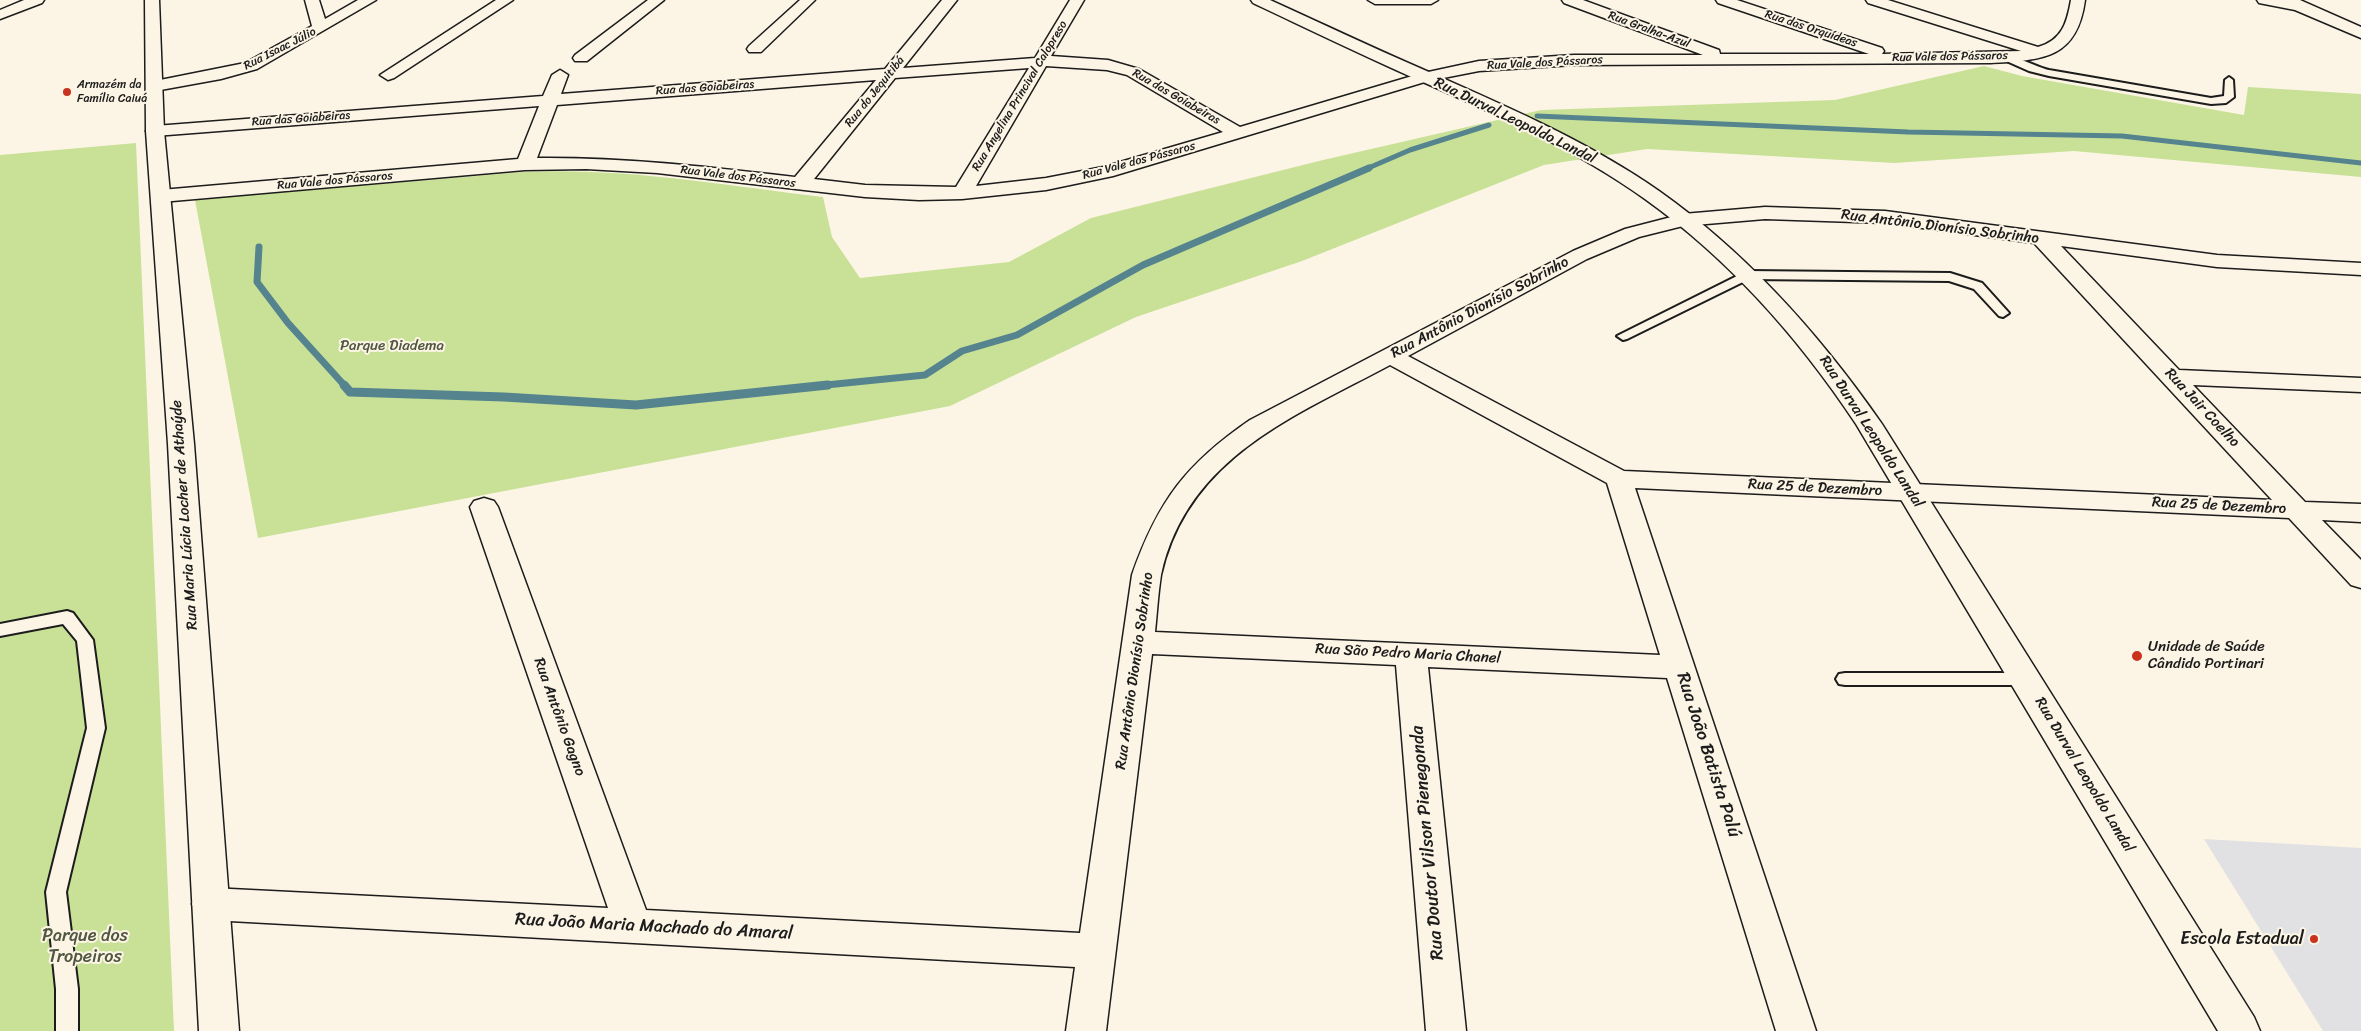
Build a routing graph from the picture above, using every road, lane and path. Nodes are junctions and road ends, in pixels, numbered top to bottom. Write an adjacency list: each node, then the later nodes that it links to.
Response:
1 (37, 0): 19 (street)
2 (152, 0): 34 (street, Rua Maria Lúcia Locher de Athaýde)
3 (312, 0): 20 (street)
4 (369, 0): 20 (street, Rua Isaac Júlio)
5 (506, 0): 30 (street)
6 (657, 0): 25 (street)
7 (808, 0): 22 (street)
8 (950, 0): 29 (street, Rua do Jequitibá)
9 (1077, 0): 28 (street, Rua Angelina Princival Calopreso)
10 (1258, 0): 32 (street, Rua Durval Leopoldo Landal)
11 (1375, 0): 12 (street)
12 (1431, 0)
13 (1569, 0): 26 (street, Rua Gralha-Azul)
14 (1723, 0): 27 (street, Rua das Orquídeas)
15 (1873, 0): 23 (street)
16 (2078, 0): 23 (street, Rua Vale dos Pássaros)
17 (2264, 0): 18 (street)
18 (2295, 3): 21 (street)
19 (0, 15)
20 (320, 28): 34 (street, Rua Isaac Júlio)
21 (2361, 33)
22 (755, 49)
23 (2038, 51): 24 (street, Rua Vale dos Pássaros)
24 (2005, 57): 27 (street, Rua Vale dos Pássaros); 33 (lane)
25 (581, 58)
26 (1730, 59): 27 (street, Rua Vale dos Pássaros); 32 (street, Rua Vale dos Pássaros)
27 (1898, 59)
28 (1040, 62): 29 (street, Rua das Goiabeiras); 37 (street, Rua das Goiabeiras); 40 (street, Rua Angelina Princival Calopreso)
29 (890, 73): 35 (street, Rua das Goiabeiras); 39 (street, Rua do Jequitibá)
30 (388, 75)
31 (560, 75): 35 (street)
32 (1425, 77): 37 (street, Rua Vale dos Pássaros); 42 (street, Rua Durval Leopoldo Landal)
33 (2229, 80)
34 (154, 86): 36 (street, Rua Maria Lúcia Locher de Athaýde)
35 (550, 100): 36 (street, Rua das Goiabeiras); 38 (street)
36 (155, 130): 41 (street, Rua Maria Lúcia Locher de Athaýde)
37 (1238, 133): 40 (street, Rua Vale dos Pássaros)
38 (524, 164): 39 (street, Rua Vale dos Pássaros); 41 (street, Rua Vale dos Pássaros)
39 (800, 184): 40 (street, Rua Vale dos Pássaros)
40 (962, 193)
41 (160, 196): 63 (street, Rua Maria Lúcia Locher de Athaýde)
42 (1683, 220): 43 (street, Rua Antônio Dionísio Sobrinho); 45 (street, Rua Durval Leopoldo Landal); 48 (street, Rua Antônio Dionísio Sobrinho)
43 (2042, 239): 44 (street, Rua Antônio Dionísio Sobrinho); 49 (street, Rua Jair Coelho)
44 (2361, 269)
45 (1746, 275): 46 (lane); 47 (lane); 52 (street, Rua Durval Leopoldo Landal)
46 (2004, 313)
47 (1623, 336)
48 (1390, 355): 51 (street, Rua 25 de Dezembro); 58 (street, Rua Antônio Dionísio Sobrinho)
49 (2172, 377): 50 (street); 54 (street, Rua Jair Coelho)
50 (2361, 385)
51 (1619, 479): 52 (street, Rua 25 de Dezembro); 60 (street, Rua João Batista Palú)
52 (1911, 493): 54 (street, Rua 25 de Dezembro); 62 (street, Rua Durval Leopoldo Landal)
53 (484, 507): 64 (street, Rua Antônio Gagno)
54 (2297, 510): 55 (street, Rua 25 de Dezembro); 56 (street, Rua Jair Coelho)
55 (2361, 513)
56 (2361, 578)
57 (0, 630): 66 (lane)
58 (1137, 642): 59 (street, Rua São Pedro Maria Chanel); 65 (street, Rua Antônio Dionísio Sobrinho)
59 (1411, 655): 60 (street, Rua São Pedro Maria Chanel); 69 (street, Rua Doutor Vilson Pienegonda)
60 (1679, 667): 70 (street, Rua João Batista Palú)
61 (1846, 679): 62 (lane)
62 (2026, 679): 71 (street, Rua Durval Leopoldo Landal)
63 (211, 904): 64 (street, Rua João Maria Machado do Amaral); 67 (street, Rua Maria Lúcia Locher de Athaýde)
64 (633, 926): 65 (street, Rua João Maria Machado do Amaral)
65 (1097, 951): 68 (street, Rua Antônio Dionísio Sobrinho)
66 (67, 1031)
67 (219, 1031)
68 (1086, 1031)
69 (1446, 1031)
70 (1796, 1031)
71 (2240, 1031)

